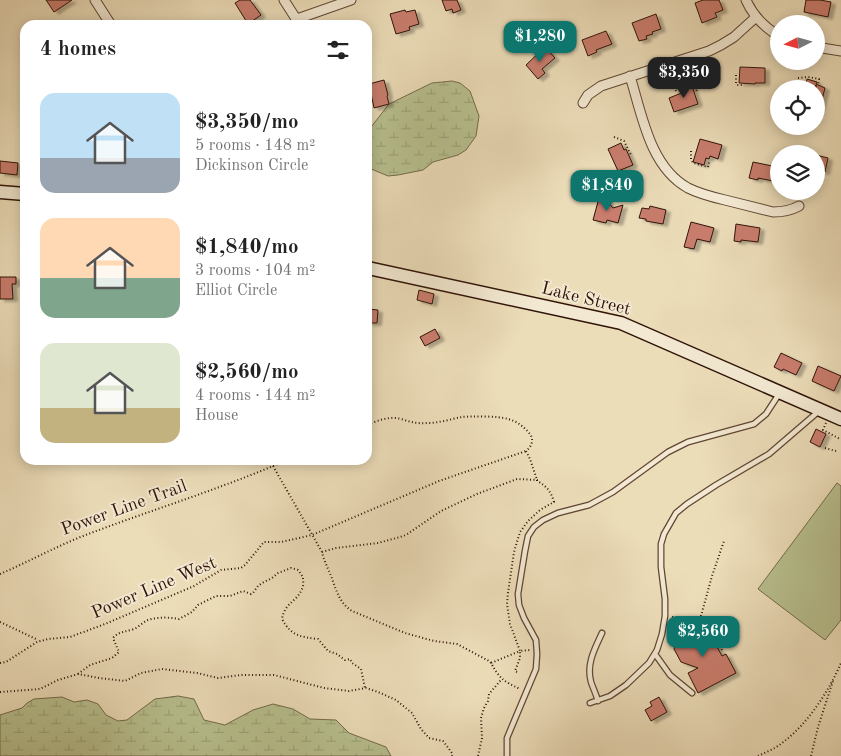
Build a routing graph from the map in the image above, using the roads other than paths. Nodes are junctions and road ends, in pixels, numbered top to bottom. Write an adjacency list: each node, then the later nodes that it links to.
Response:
1 (96, 0): 6 (street)
2 (284, 0): 7 (street)
3 (351, 0): 8 (street)
4 (746, 0): 5 (street)
5 (756, 17): 9 (street); 12 (street)
6 (108, 20)
7 (297, 20)
8 (303, 20)
9 (770, 30)
10 (825, 48): 11 (street)
11 (841, 51)
12 (630, 76): 13 (street); 16 (street)
13 (583, 103)
14 (0, 192): 15 (main road)
15 (20, 194)
16 (800, 206)
17 (372, 269): 18 (main road, Lake Street)
18 (780, 393): 19 (main road, Lake Street); 25 (lane)
19 (830, 415): 21 (lane)
20 (602, 633): 23 (lane)
21 (655, 654): 22 (lane); 23 (lane)
22 (692, 693)
23 (598, 700): 24 (lane)
24 (590, 703)
25 (507, 756)

